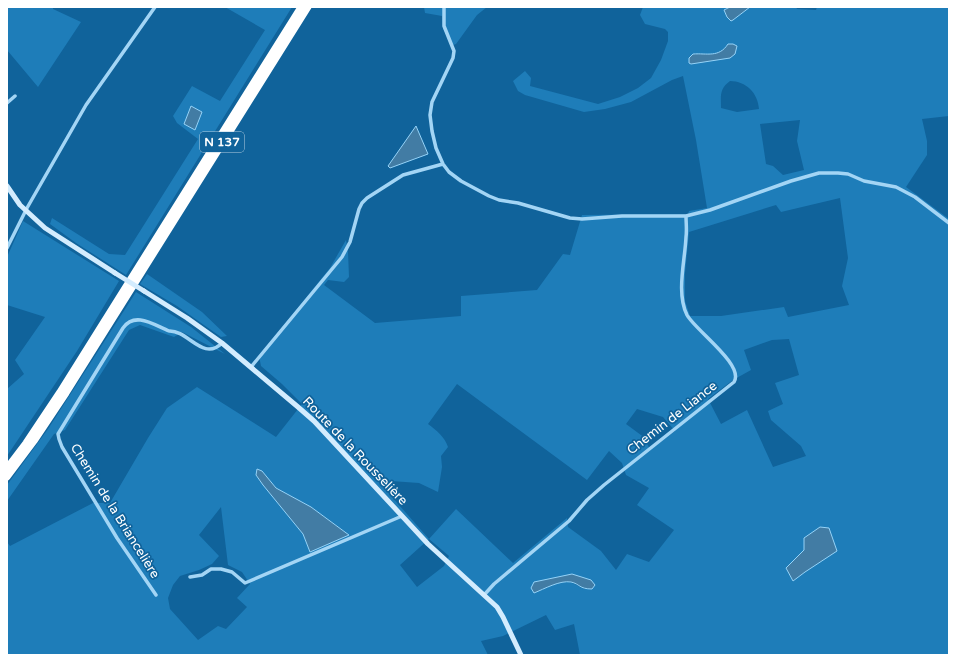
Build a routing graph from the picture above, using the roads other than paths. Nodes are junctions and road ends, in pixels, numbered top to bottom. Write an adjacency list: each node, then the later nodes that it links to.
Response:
1 (155, 7): 9 (street)
2 (301, 7): 15 (highway, N 137)
3 (308, 7): 16 (highway, N 137)
4 (444, 7): 7 (street)
5 (15, 96): 6 (street)
6 (7, 103)
7 (443, 164): 10 (street); 14 (street)
8 (7, 186): 9 (street, Route de la Rousselière)
9 (26, 211): 12 (street); 13 (street, Route de la Rousselière, bridge)
10 (686, 216): 11 (street); 20 (street, Chemin de Liance)
11 (949, 223)
12 (7, 248)
13 (222, 343): 14 (street, Route de la Rousselière); 19 (street, Chemin de la Briancelière)
14 (251, 367): 17 (street, Route de la Rousselière)
15 (7, 468)
16 (7, 477)
17 (402, 516): 18 (street); 20 (street, Route de la Rousselière)
18 (190, 577)
19 (156, 595)
20 (484, 595): 21 (street, Route de la Rousselière)
21 (521, 655)

